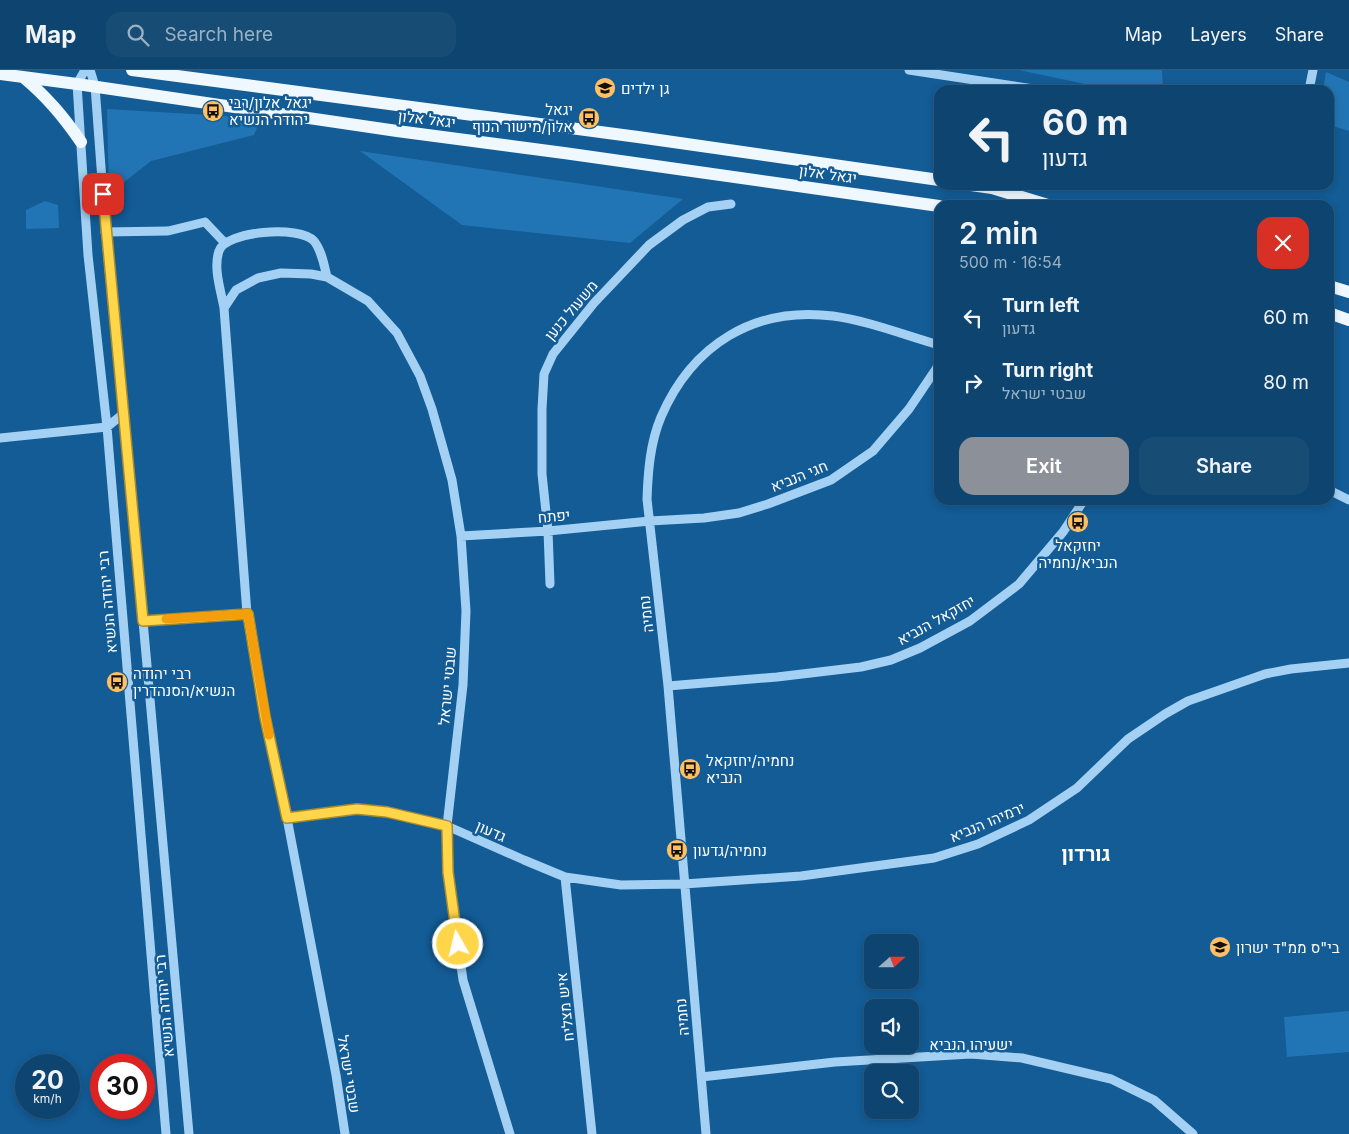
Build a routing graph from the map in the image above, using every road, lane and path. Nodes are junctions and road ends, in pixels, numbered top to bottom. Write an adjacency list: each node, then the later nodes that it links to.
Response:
1 (85, 70): 8 (street)
2 (90, 70): 11 (street, רבי יהודה הנשיא)
3 (132, 70): 13 (main road, יגאל אלון)
4 (909, 70): 9 (street)
5 (1313, 70): 10 (street)
6 (0, 74): 7 (main road, יגאל אלון)
7 (23, 77): 8 (main road, יגאל אלון); 12 (main road)
8 (77, 84): 11 (main road, יגאל אלון); 12 (street, רבי יהודה הנשיא)
9 (1007, 85)
10 (1310, 85)
11 (95, 86): 17 (main road, יגאל אלון); 18 (street, רבי יהודה הנשיא)
12 (81, 142): 29 (street, רבי יהודה הנשיא)
13 (934, 179)
14 (999, 190): 15 (main road)
15 (1032, 200)
16 (731, 204): 36 (street, משעול כנען)
17 (934, 205)
18 (105, 232): 19 (street); 28 (street, רבי יהודה הנשיא)
19 (224, 242): 20 (street); 23 (street, שבטי ישראל)
20 (327, 277): 23 (street, שבטי ישראל); 37 (street, שבטי ישראל)
21 (1334, 288): 22 (main road)
22 (1349, 292)
23 (224, 308): 39 (street, שבטי ישראל)
24 (1334, 315): 25 (main road)
25 (1349, 320)
26 (934, 344): 35 (street, נחמיה)
27 (934, 372): 35 (street, חגי הנביא)
28 (123, 414): 29 (street); 31 (street, רבי יהודה הנשיא)
29 (106, 426): 30 (street); 31 (street); 48 (street, רבי יהודה הנשיא)
30 (0, 438)
31 (125, 438): 40 (street, רבי יהודה הנשיא)
32 (1334, 492): 33 (street)
33 (1349, 500)
34 (1081, 505): 42 (street, יחזקאל הנביא)
35 (650, 521): 36 (street, יפתח); 42 (street, נחמיה)
36 (548, 531): 37 (street, יפתח); 38 (street, משעול כנען)
37 (461, 536): 44 (street, שבטי ישראל)
38 (550, 584)
39 (248, 614): 40 (street); 43 (street, שבטי ישראל)
40 (143, 621): 49 (street, רבי יהודה הנשיא)
41 (1349, 663): 46 (street, ירמיהו הנביא)
42 (668, 686): 46 (street, נחמיה)
43 (287, 818): 44 (street, גדעון); 50 (street, שבטי ישראל)
44 (447, 826): 45 (street, גדעון); 51 (street, שבטי ישראל)
45 (565, 876): 46 (street, גדעון); 52 (street, איש מצליח)
46 (684, 884): 47 (street, נחמיה)
47 (701, 1077): 53 (street, נחמיה); 54 (street, ישעיהו הנביא)
48 (166, 1134)
49 (189, 1134)
50 (345, 1134)
51 (510, 1134)
52 (592, 1134)
53 (706, 1134)
54 (1192, 1134)

